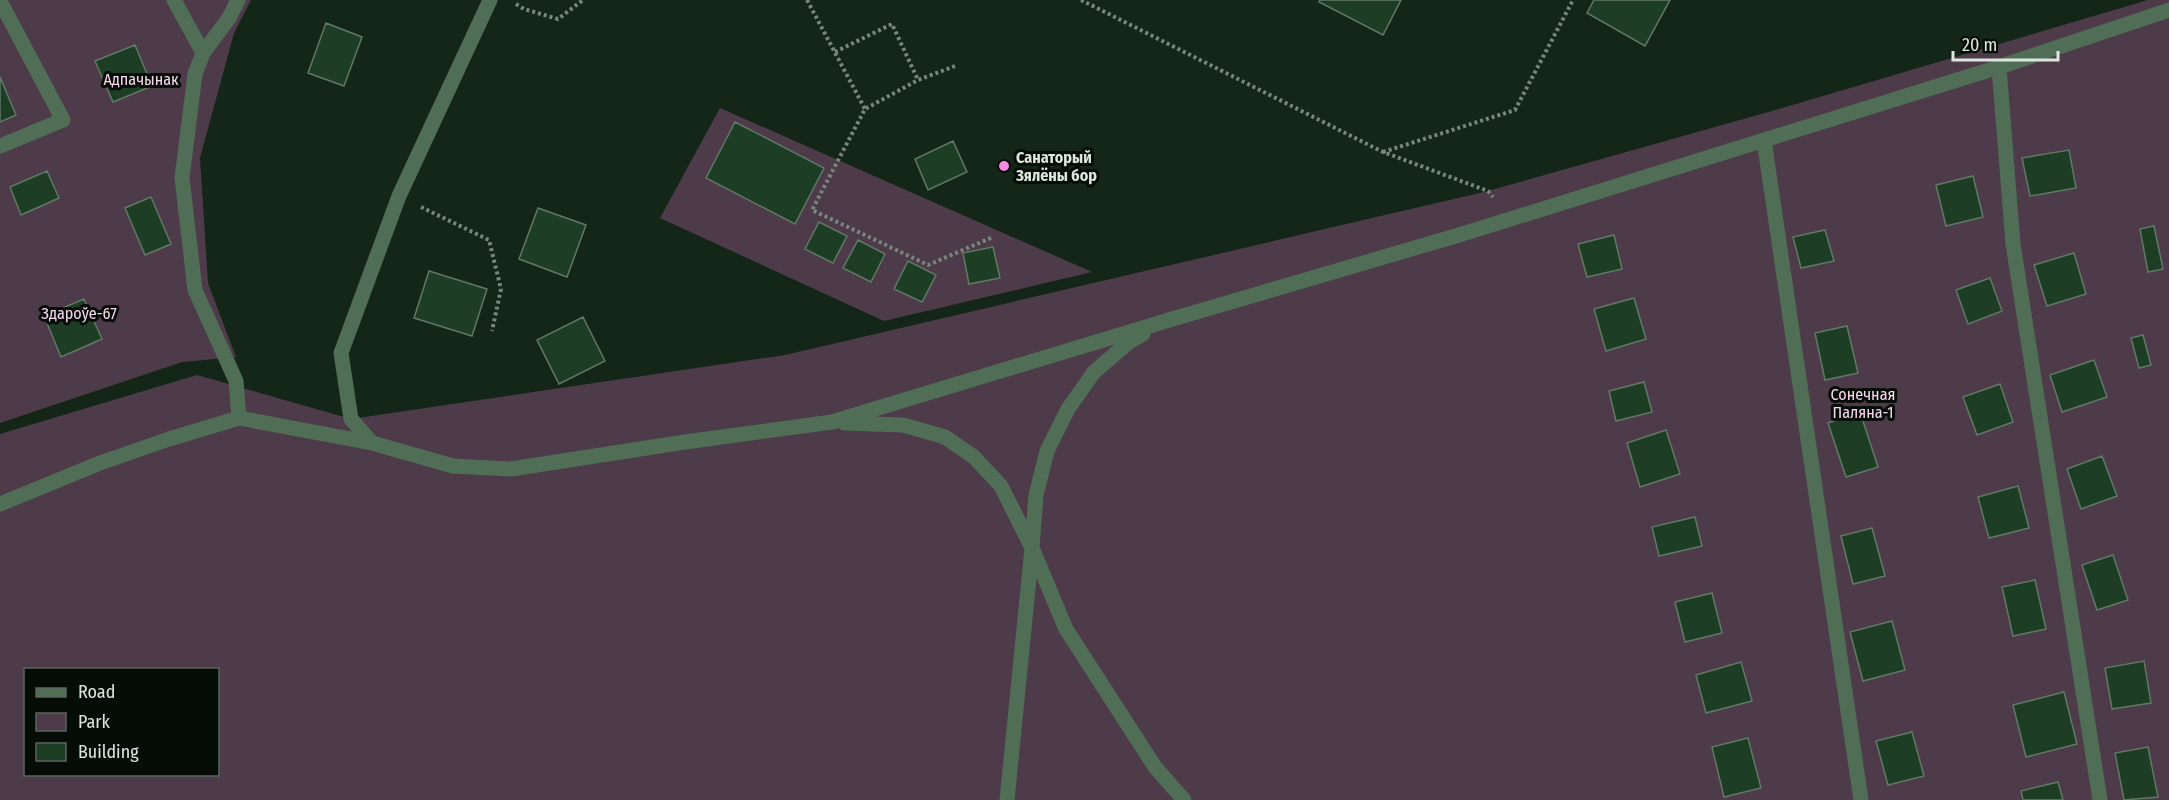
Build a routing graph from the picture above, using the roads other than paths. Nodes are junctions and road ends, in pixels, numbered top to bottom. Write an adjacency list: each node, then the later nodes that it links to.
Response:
1 (174, 0): 6 (street)
2 (238, 0): 6 (street)
3 (490, 0): 13 (street)
4 (0, 1): 9 (street)
5 (2169, 10): 7 (street)
6 (203, 53): 11 (street)
7 (1999, 67): 8 (street); 19 (street)
8 (1764, 140): 10 (street); 18 (street)
9 (0, 146)
10 (1169, 320): 12 (street); 15 (street)
11 (239, 418): 13 (street); 14 (street)
12 (832, 422): 13 (street); 15 (street)
13 (372, 443)
14 (0, 504)
15 (1032, 548): 16 (street); 17 (street)
16 (1007, 800)
17 (1184, 800)
18 (1861, 800)
19 (2100, 800)

